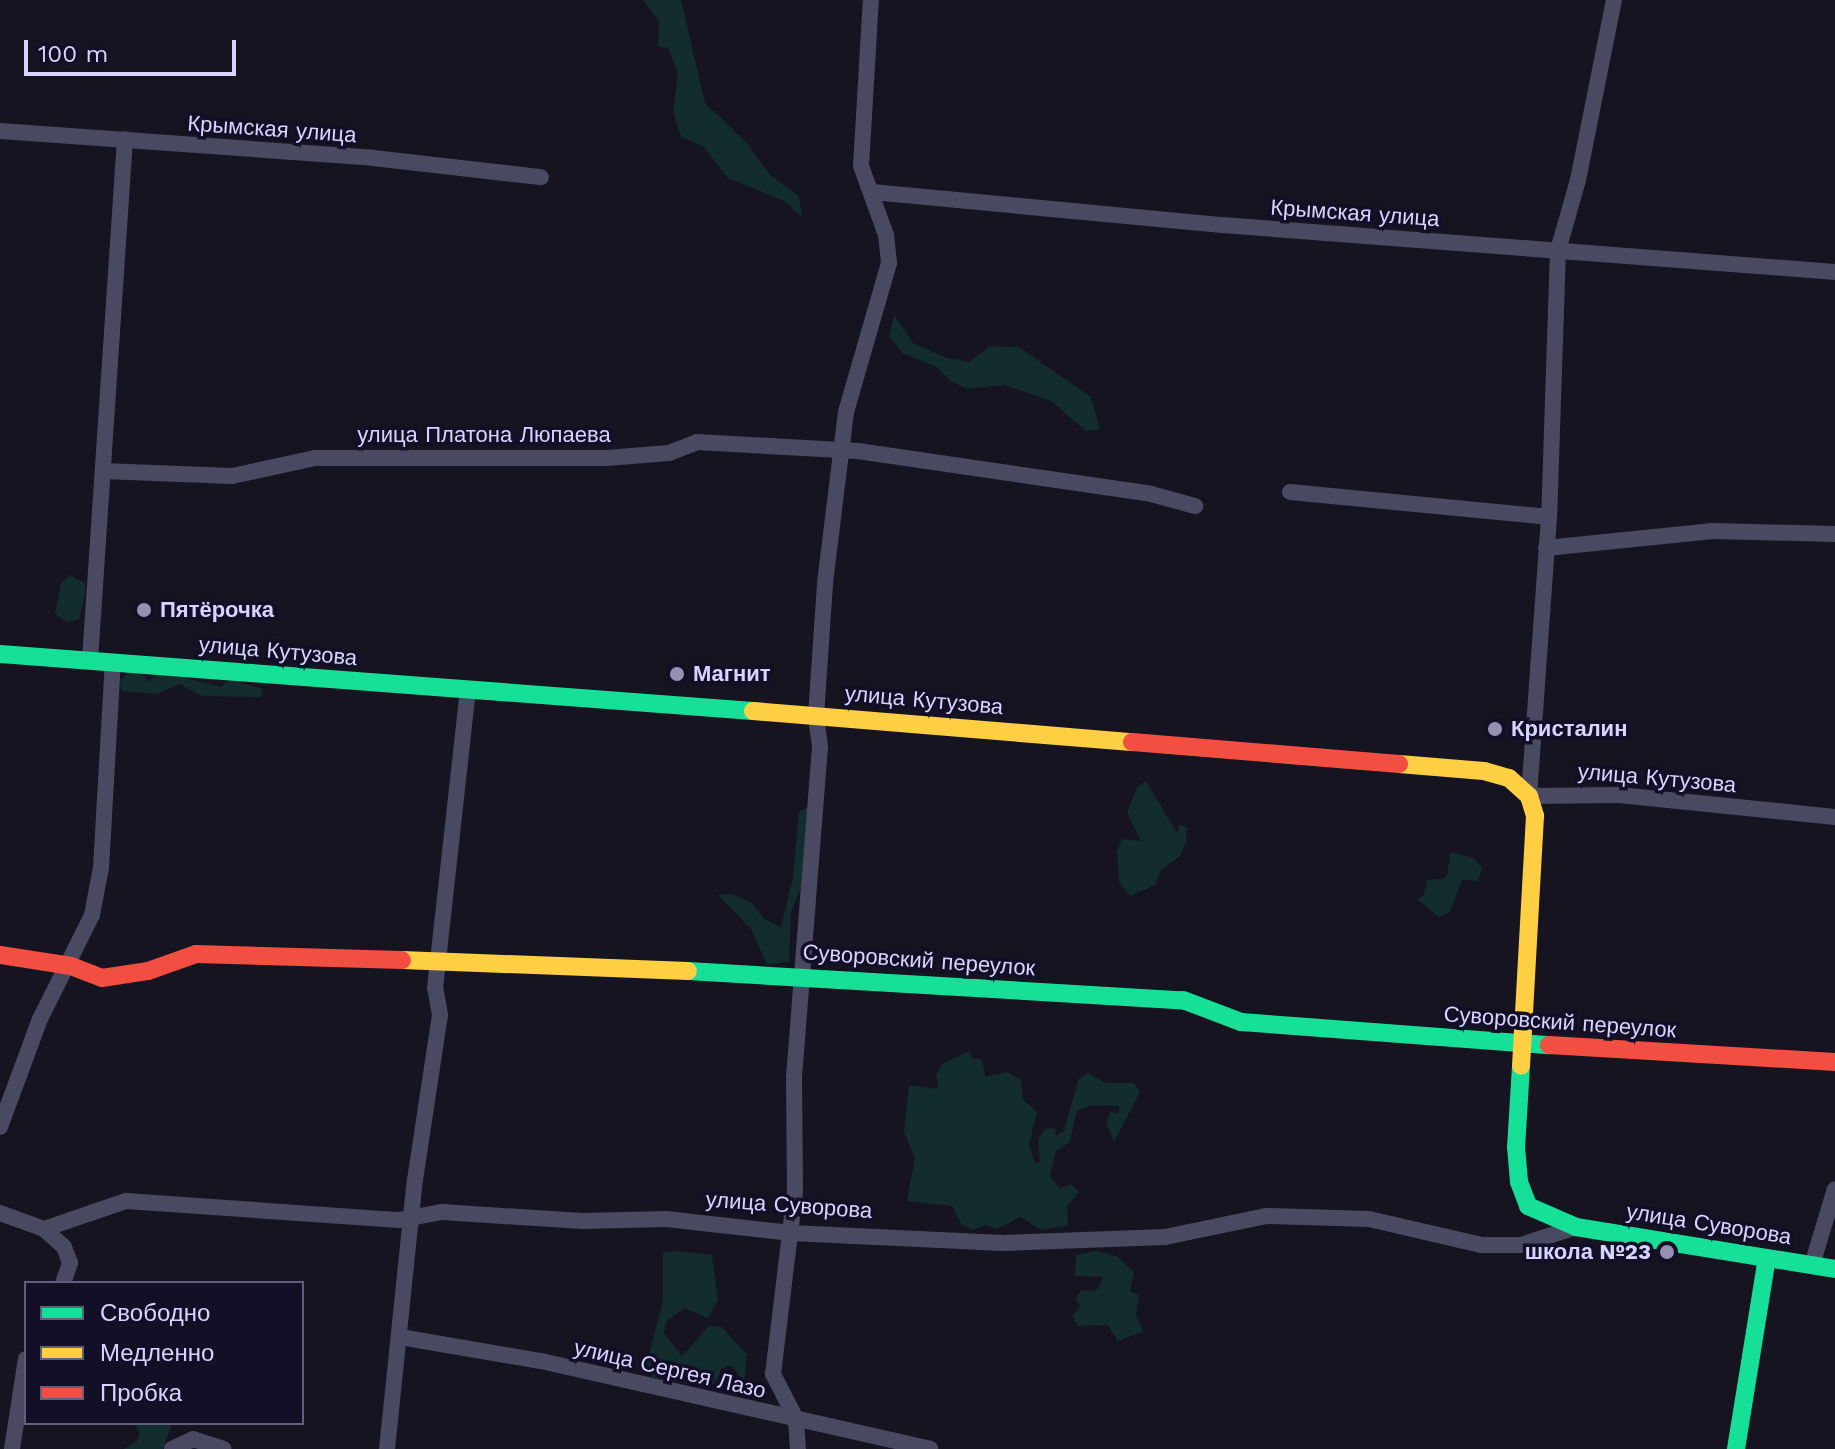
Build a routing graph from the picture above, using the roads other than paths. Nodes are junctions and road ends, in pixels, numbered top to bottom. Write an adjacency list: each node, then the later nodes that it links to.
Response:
1 (871, 0): 6 (street)
2 (1614, 0): 7 (street)
3 (0, 131): 4 (street, Крымская улица)
4 (125, 139): 5 (street, Крымская улица); 10 (street)
5 (541, 177)
6 (872, 192): 7 (street, Крымская улица); 9 (street)
7 (1558, 250): 8 (street, Крымская улица); 13 (street)
8 (1835, 272)
9 (840, 451): 10 (street, улица Платона Люпаева); 12 (street, улица Платона Люпаева); 20 (street)
10 (103, 471): 17 (street)
11 (1290, 492): 13 (street)
12 (1195, 506)
13 (1549, 517): 15 (street)
14 (1835, 534): 15 (street)
15 (1546, 548): 21 (street)
16 (0, 654): 17 (street, улица Кутузова)
17 (90, 660): 18 (street, улица Кутузова)
18 (113, 662): 19 (street, улица Кутузова); 25 (street)
19 (468, 690): 20 (street, улица Кутузова); 24 (street)
20 (816, 716): 21 (street, улица Кутузова); 26 (street)
21 (1529, 796): 22 (street, улица Кутузова); 27 (street)
22 (1835, 817)
23 (0, 955): 25 (street, Суворовский переулок)
24 (439, 961): 25 (street, Суворовский переулок); 26 (street, Суворовский переулок); 32 (street)
25 (71, 966): 29 (street)
26 (802, 975): 27 (street, Суворовский переулок); 35 (street)
27 (1523, 1044): 28 (street, Суворовский переулок); 33 (street, улица Суворова)
28 (1835, 1062)
29 (0, 1127)
30 (1835, 1189): 37 (street)
31 (0, 1213): 34 (street)
32 (412, 1219): 34 (street, улица Суворова); 35 (street, улица Суворова); 40 (street)
33 (1576, 1227): 35 (street, улица Суворова); 36 (street, улица Суворова)
34 (44, 1229): 39 (street)
35 (791, 1233): 42 (street)
36 (1767, 1258): 37 (street, улица Суворова); 49 (street)
37 (1812, 1265): 38 (street, улица Суворова)
38 (1835, 1269)
39 (63, 1281)
40 (400, 1337): 42 (street, улица Сергея Лазо); 46 (street)
41 (24, 1372): 43 (street)
42 (796, 1419): 47 (street); 48 (street, улица Сергея Лазо)
43 (12, 1449)
44 (172, 1449): 45 (street)
45 (223, 1449)
46 (387, 1449)
47 (798, 1449)
48 (930, 1449)
49 (1736, 1449)

